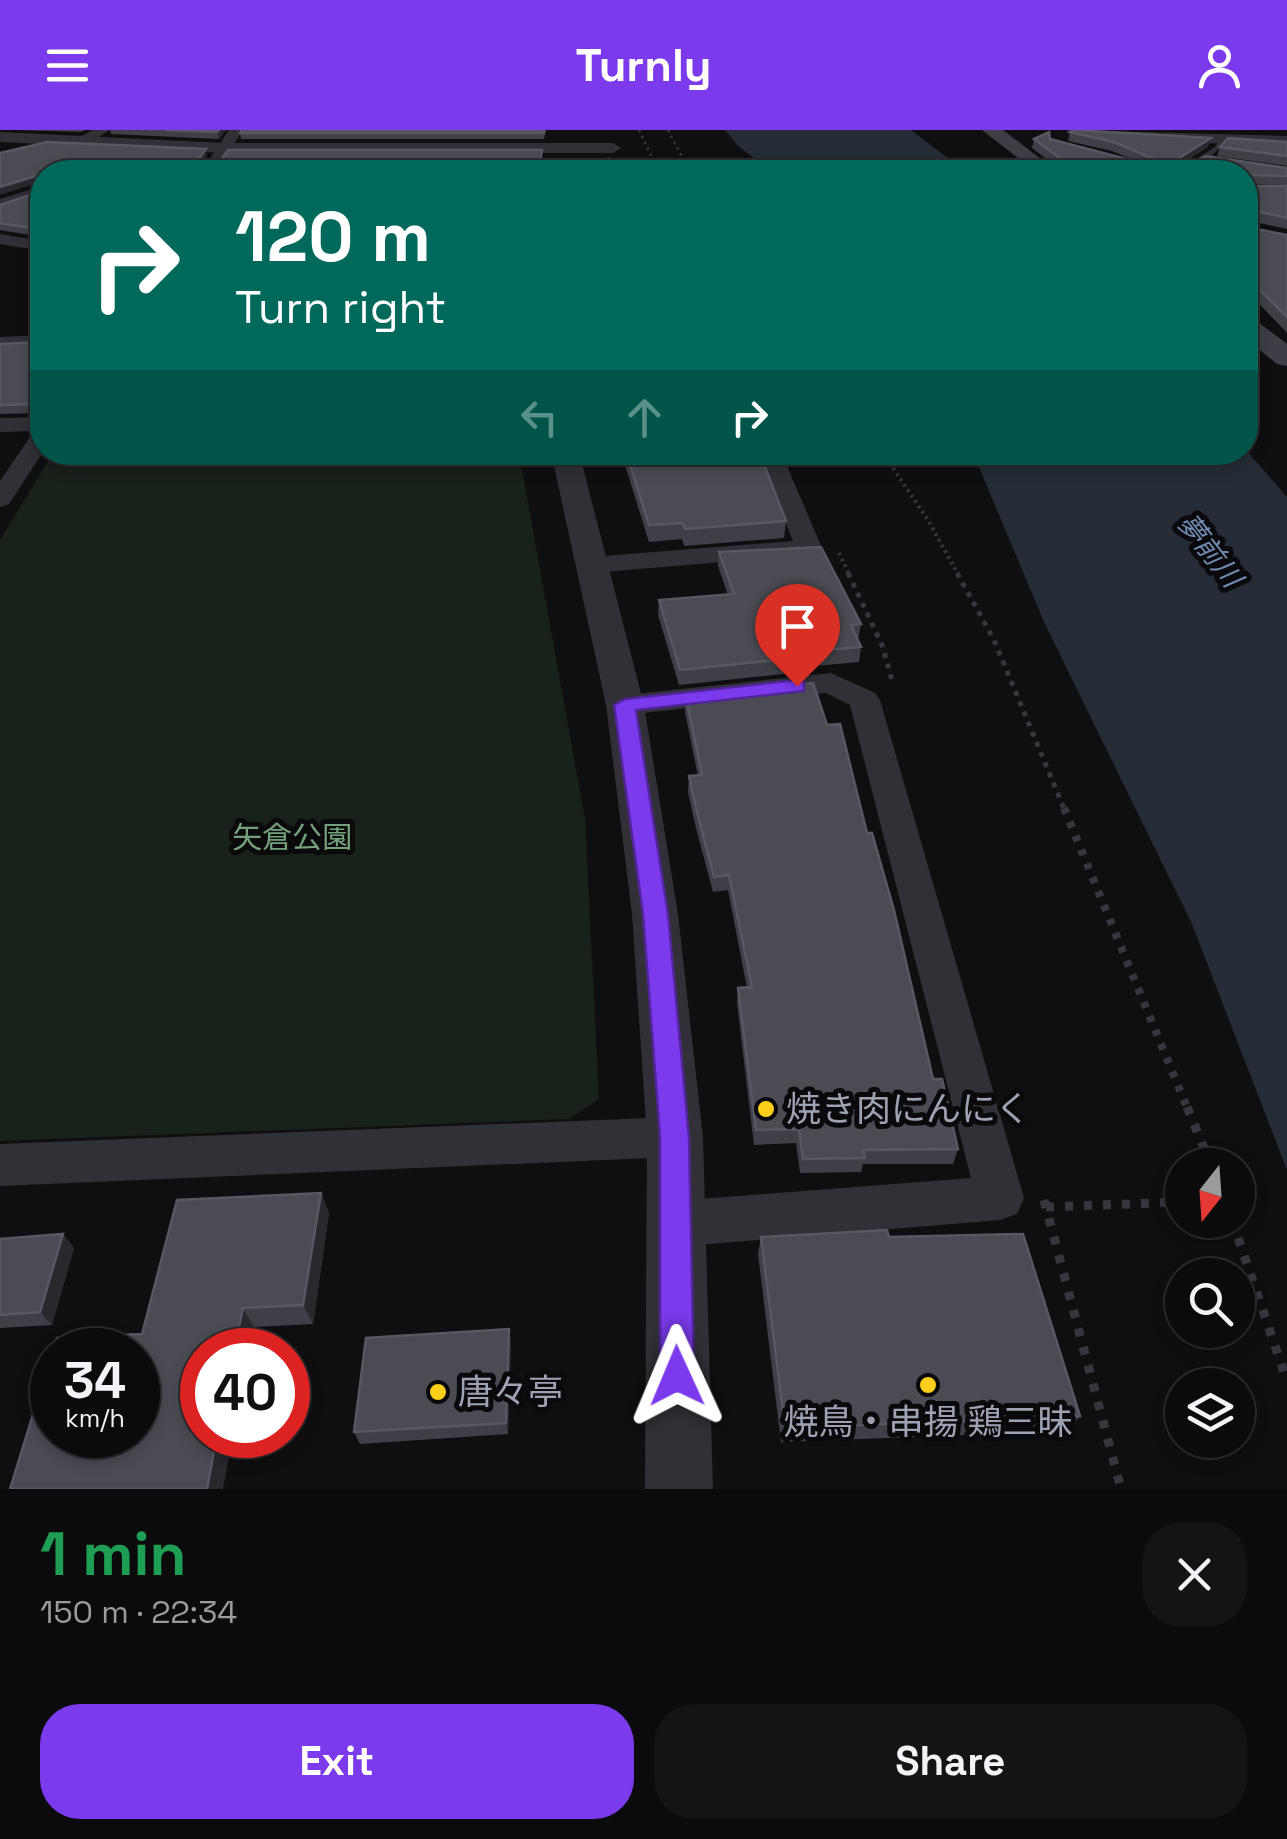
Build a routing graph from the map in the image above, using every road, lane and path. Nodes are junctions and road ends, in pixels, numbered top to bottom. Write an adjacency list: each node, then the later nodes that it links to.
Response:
1 (103, 130): 12 (street)
2 (236, 130): 13 (street)
3 (639, 130): 18 (path)
4 (668, 130): 19 (path)
5 (991, 130): 20 (main road)
6 (1072, 133): 11 (street)
7 (1246, 134): 10 (street); 11 (street)
8 (0, 137): 9 (street)
9 (49, 140): 12 (street); 15 (street)
10 (1287, 140)
11 (1220, 141): 16 (lane)
12 (81, 142): 13 (street)
13 (224, 148): 14 (street); 17 (street)
14 (611, 153)
15 (0, 154)
16 (1204, 159): 21 (lane)
17 (216, 160)
18 (654, 160)
19 (684, 160)
20 (1032, 160)
21 (1210, 160)
22 (14, 181): 23 (street)
23 (30, 182)
24 (30, 195): 25 (street)
25 (0, 204)
26 (0, 239): 27 (street)
27 (30, 244)
28 (1258, 335): 31 (main road)
29 (30, 342): 30 (street)
30 (0, 343)
31 (1287, 358)
32 (30, 424): 33 (street)
33 (0, 425)
34 (30, 454): 38 (street)
35 (568, 465): 39 (street)
36 (775, 465): 39 (street)
37 (891, 465): 42 (path)
38 (0, 499)
39 (591, 566): 40 (street)
40 (625, 705): 41 (street); 46 (street)
41 (674, 1137): 43 (street); 46 (street)
42 (1204, 1148)
43 (0, 1166)
44 (1165, 1203): 45 (path)
45 (1046, 1207)
46 (674, 1224): 49 (street)
47 (1238, 1238): 48 (path)
48 (1287, 1381)
49 (679, 1489)

